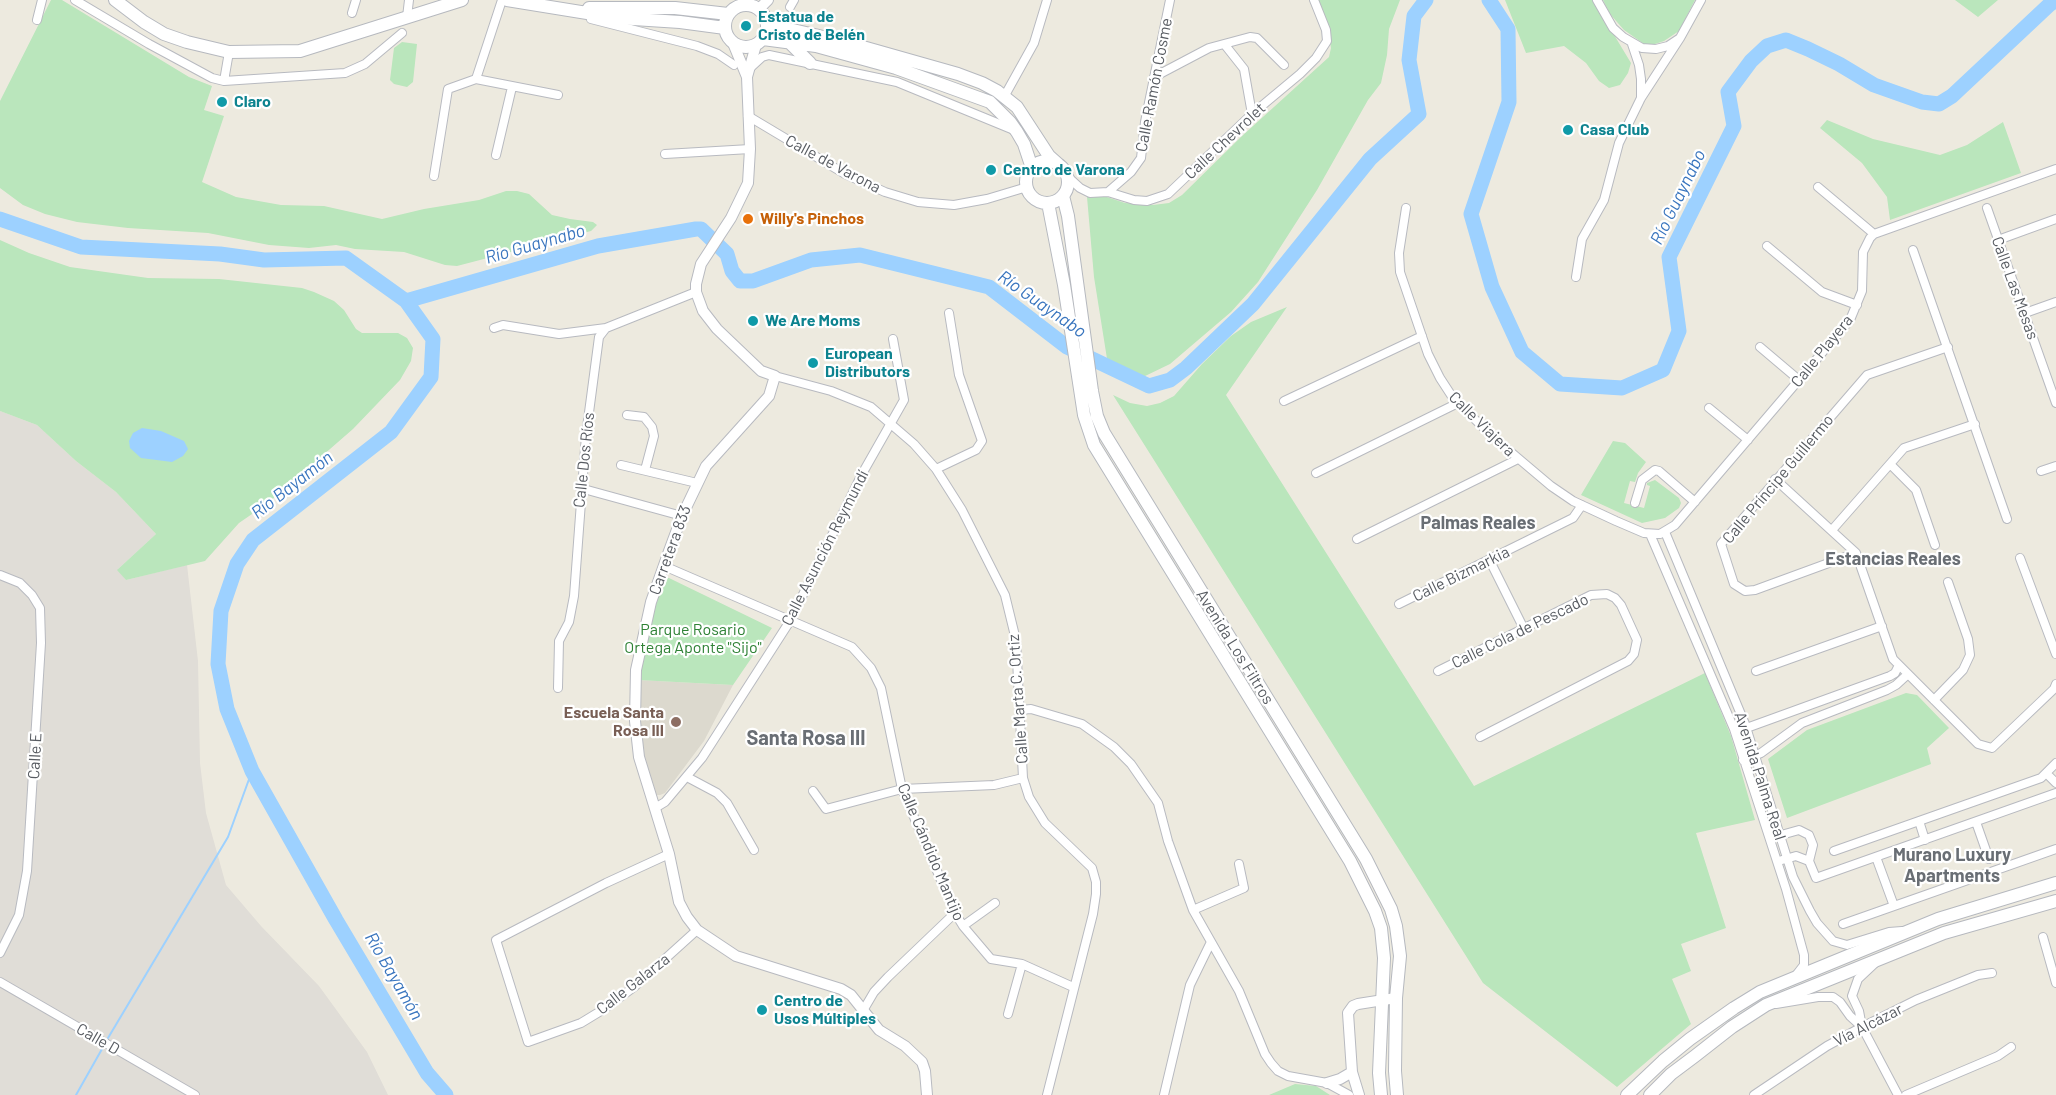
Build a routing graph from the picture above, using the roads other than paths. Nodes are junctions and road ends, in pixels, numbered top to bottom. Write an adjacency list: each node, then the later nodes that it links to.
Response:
1 (42, 0): 19 (street)
2 (75, 0): 36 (street)
3 (115, 0): 29 (main road)
4 (356, 0): 16 (street)
5 (409, 0): 18 (street)
6 (462, 0): 18 (main road)
7 (502, 0): 35 (street)
8 (507, 0): 15 (main road)
9 (1047, 0): 39 (street)
10 (1170, 0): 34 (street, Calle Ramón Cosme)
11 (1314, 0): 41 (street, Calle Chevrolet)
12 (1597, 0): 27 (street)
13 (1701, 0): 23 (street)
14 (764, 5): 17 (main road); 20 (main road)
15 (557, 8): 17 (main road); 21 (main road); 31 (street)
16 (352, 14)
17 (728, 14): 21 (main road)
18 (407, 17): 29 (main road)
19 (37, 20)
20 (767, 24): 24 (main road); 39 (main road)
21 (725, 28): 26 (main road)
22 (402, 33): 36 (street)
23 (1680, 38): 27 (street); 40 (street)
24 (759, 42): 25 (main road); 26 (main road); 33 (street)
25 (788, 42): 30 (main road); 43 (main road)
26 (733, 43): 33 (street)
27 (1632, 44): 40 (street)
28 (1225, 45): 32 (street); 34 (street); 41 (street)
29 (229, 52): 36 (street)
30 (810, 63): 33 (street); 43 (street)
31 (734, 65)
32 (1284, 65)
33 (748, 73): 42 (street)
34 (1155, 77): 54 (street, Calle Ramón Cosme)
35 (476, 79): 37 (street); 50 (street)
36 (224, 81)
37 (512, 87): 38 (street); 46 (street)
38 (558, 95)
39 (1004, 97): 47 (main road)
40 (1641, 98): 64 (street)
41 (1252, 114): 54 (street, Calle Chevrolet)
42 (748, 116): 44 (street); 52 (street, Calle de Varona)
43 (1017, 132): 48 (main road)
44 (750, 149): 45 (street); 66 (street)
45 (665, 154)
46 (496, 155)
47 (1058, 164): 48 (main road); 51 (main road)
48 (1032, 168): 52 (main road)
49 (2056, 169): 60 (street)
50 (434, 177)
51 (1068, 177): 54 (street, Calle Chevrolet); 55 (main road)
52 (1027, 187): 56 (main road)
53 (1818, 187): 60 (street)
54 (1108, 192)
55 (1063, 196): 56 (main road); 65 (main road, Avenida Los Filtros)
56 (1048, 203): 65 (main road, Avenida Los Filtros)
57 (1406, 208): 73 (street, Calle Viajera)
58 (1987, 208): 61 (street, Calle Las Mesas)
59 (2056, 219): 61 (street)
60 (1874, 234): 68 (street, Calle Playera)
61 (1998, 240): 70 (street, Calle Las Mesas)
62 (1767, 246): 68 (street)
63 (1913, 250): 76 (street)
64 (1576, 276)
65 (1071, 284): 84 (main road, Avenida Los Filtros)
66 (696, 292): 72 (street); 77 (street)
67 (2056, 302): 70 (street)
68 (1857, 305): 78 (street, Calle Playera)
69 (949, 313): 93 (street)
70 (2025, 314): 79 (street, Calle Las Mesas)
71 (494, 328): 72 (street)
72 (606, 328): 99 (street, Calle Dos Ríos)
73 (1422, 336): 80 (street); 81 (street, Calle Viajera)
74 (892, 339): 86 (street, Calle Asunción Reymundí)
75 (1760, 347): 78 (street)
76 (1948, 347): 87 (street); 97 (street, Calle Príncipe Guillermo)
77 (775, 376): 86 (street, Calle Marta C. Ortiz); 98 (street, Carretera 833)
78 (1799, 380): 88 (street, Calle Playera)
79 (2053, 384): 82 (street, Calle Las Mesas)
80 (1284, 401)
81 (1458, 403): 89 (street, Calle Viajera); 96 (street)
82 (2056, 403)
83 (1709, 408): 88 (street)
84 (1091, 415): 178 (main road, Avenida Los Filtros); 179 (main road, Avenida Los Filtros)
85 (627, 416): 94 (street)
86 (891, 424): 93 (street, Calle Marta C. Ortiz); 117 (street, Calle Asunción Reymundí)
87 (1975, 424): 90 (street); 104 (street)
88 (1748, 440): 100 (street, Calle Playera)
89 (1518, 459): 102 (street, Calle Viajera); 108 (street)
90 (1890, 464): 105 (street); 109 (street)
91 (621, 465): 94 (street)
92 (2056, 466): 95 (street)
93 (936, 469): 128 (street, Calle Marta C. Ortiz)
94 (645, 470): 98 (street)
95 (2041, 471)
96 (1316, 473)
97 (1775, 479): 105 (street); 110 (street, Calle Príncipe Guillermo)
98 (697, 483): 103 (street, Carretera 833)
99 (580, 488): 103 (street); 126 (street, Calle Dos Ríos)
100 (1695, 502): 101 (street); 106 (street, Calle Playera)
101 (1635, 503)
102 (1582, 505): 107 (street, Calle Viajera); 112 (street, Calle Bizmarkia)
103 (682, 516): 113 (street, Carretera 833)
104 (2007, 519)
105 (1832, 530): 110 (street)
106 (1665, 532): 107 (street); 129 (street, Avenida Palma Real)
107 (1650, 534): 130 (street, Avenida Palma Real)
108 (1356, 539)
109 (1935, 545)
110 (1856, 553): 118 (street)
111 (2020, 558): 120 (street)
112 (1489, 560): 116 (street, Calle Bizmarkia); 119 (street)
113 (664, 566): 117 (street, Calle Cándido Mantijo); 142 (street, Carretera 833)
114 (0, 575): 170 (street, Calle E)
115 (1948, 582): 127 (street)
116 (1399, 604)
117 (790, 621): 136 (street, Calle Asunción Reymundí); 139 (street, Calle Cándido Mantijo)
118 (1882, 626): 121 (street); 123 (street)
119 (1524, 628): 122 (street, Calle Cola de Pescado); 131 (street, Calle Cola de Pescado)
120 (2056, 654)
121 (1899, 665): 124 (street); 129 (street)
122 (1438, 670)
123 (1756, 671)
124 (1908, 674): 127 (street); 132 (street)
125 (2056, 684): 127 (street)
126 (558, 688)
127 (1934, 700)
128 (1020, 710): 137 (street, Calle Marta C. Ortiz); 162 (street)
129 (1746, 728): 130 (street); 132 (street, Avenida Palma Real)
130 (1735, 732): 133 (street, Avenida Palma Real)
131 (1480, 736)
132 (1755, 755): 133 (street); 145 (street, Avenida Palma Real)
133 (1743, 760): 146 (street, Avenida Palma Real)
134 (2056, 763): 135 (street)
135 (2046, 773): 138 (street); 143 (street)
136 (687, 777): 142 (street, Calle Asunción Reymundí); 149 (street)
137 (1023, 778): 139 (street); 177 (street, Calle Marta C. Ortiz)
138 (2056, 783)
139 (902, 789): 140 (street); 163 (street, Calle Cándido Mantijo)
140 (813, 791)
141 (2056, 794): 144 (street)
142 (656, 808): 151 (street, Carretera 833)
143 (1919, 821): 147 (street); 150 (street)
144 (1976, 822): 147 (street); 154 (street)
145 (1779, 836): 146 (street); 153 (street, Avenida Palma Real); 155 (street)
146 (1768, 839): 156 (street, Avenida Palma Real)
147 (1925, 840): 152 (street)
148 (2056, 849): 161 (street)
149 (754, 850)
150 (1834, 851)
151 (669, 855): 166 (street, Carretera 833); 166 (street, Calle Galarza)
152 (1876, 857): 155 (street); 161 (street)
153 (1787, 858): 155 (street); 156 (street); 167 (street, Avenida Palma Real)
154 (1989, 859)
155 (1809, 861)
156 (1776, 862): 174 (street, Avenida Palma Real)
157 (1239, 864): 162 (street)
158 (2056, 883): 167 (main road)
159 (2056, 901): 171 (main road)
160 (995, 903): 165 (street)
161 (1894, 906): 164 (street)
162 (1193, 910): 169 (street)
163 (955, 913): 165 (street, Calle Cándido Mantijo); 181 (street)
164 (1843, 924)
165 (963, 926): 172 (street, Calle Cándido Mantijo)
166 (697, 930): 181 (street, Carretera 833)
167 (1908, 931): 174 (main road)
168 (2043, 937): 176 (street)
169 (1211, 942): 186 (street); 190 (street)
170 (0, 953)
171 (1879, 958): 180 (main road); 183 (street)
172 (1022, 964): 177 (street, Calle Cándido Mantijo); 182 (street)
173 (1992, 973): 183 (street, Vía Alcázar)
174 (1792, 979): 195 (main road)
175 (0, 982): 187 (street, Calle D)
176 (2056, 983)
177 (1073, 987): 189 (street)
178 (1396, 998): 179 (street); 194 (main road, Avenida Los Filtros)
179 (1381, 999): 185 (street); 193 (main road, Avenida Los Filtros)
180 (1766, 1005): 183 (street); 196 (main road)
181 (864, 1010): 188 (street, Carretera 833)
182 (1008, 1014)
183 (1862, 1028): 197 (street, Vía Alcázar); 198 (street)
184 (2011, 1047): 199 (street)
185 (1352, 1072): 186 (street); 192 (street)
186 (1328, 1083): 191 (street)
187 (195, 1095)
188 (927, 1095)
189 (1047, 1095)
190 (1164, 1095)
191 (1349, 1095)
192 (1359, 1095)
193 (1381, 1095)
194 (1397, 1095)
195 (1627, 1095)
196 (1650, 1095)
197 (1754, 1095)
198 (1898, 1095)
199 (1906, 1095)

